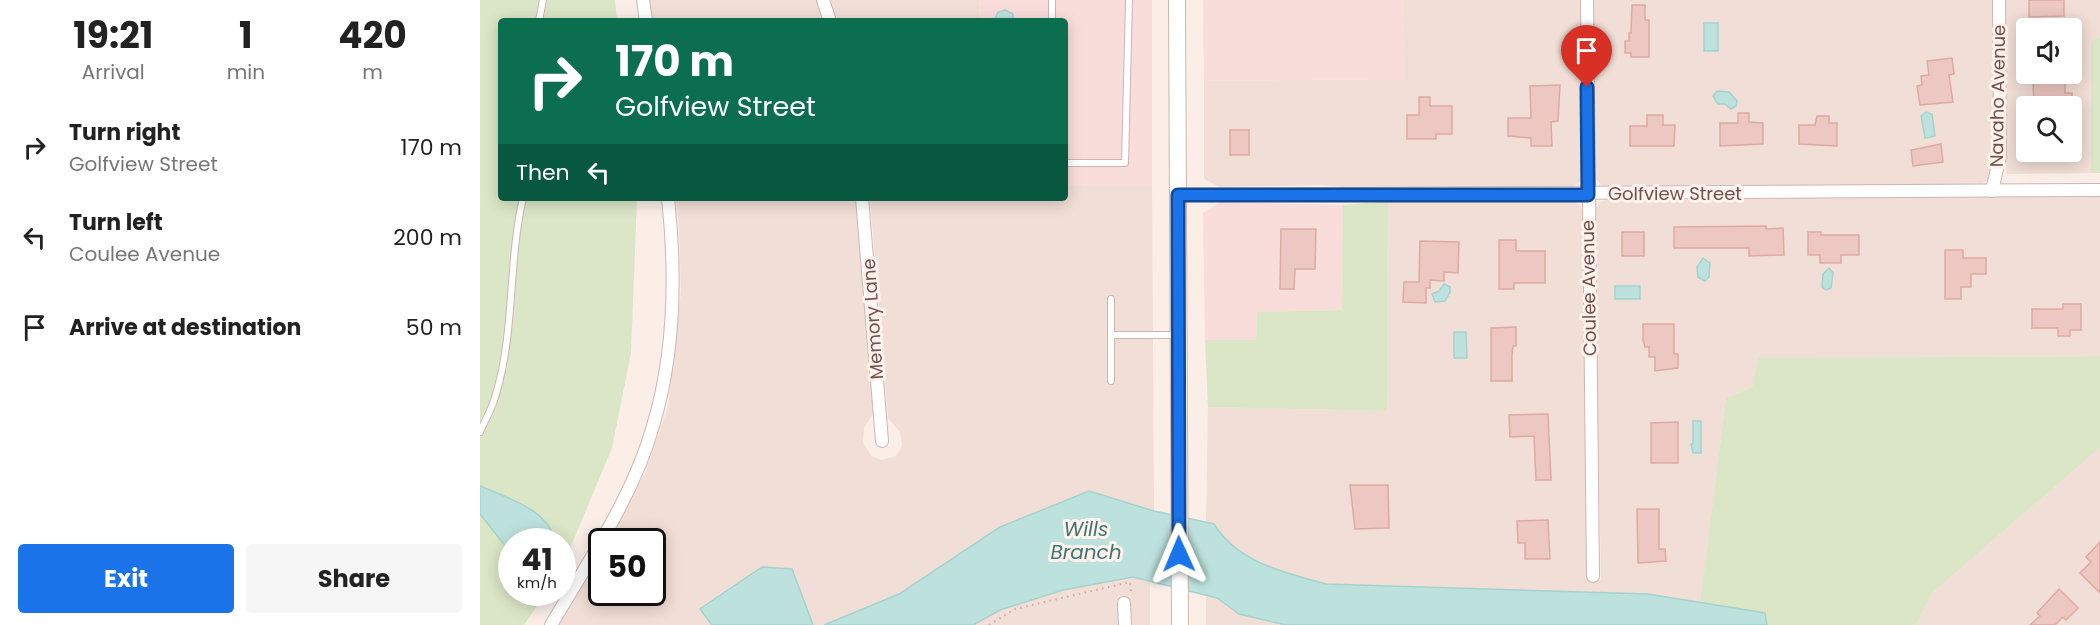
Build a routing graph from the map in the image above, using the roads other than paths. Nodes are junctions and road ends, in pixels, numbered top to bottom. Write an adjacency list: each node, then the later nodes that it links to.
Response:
1 (543, 0): 9 (lane)
2 (643, 0): 10 (street)
3 (823, 0): 11 (street)
4 (1052, 0): 12 (lane)
5 (1129, 0): 13 (lane)
6 (1178, 0): 16 (main road)
7 (1587, 0): 17 (street, Coulee Avenue)
8 (1999, 0): 15 (street, Navaho Avenue)
9 (540, 18)
10 (646, 18)
11 (829, 18)
12 (1052, 18)
13 (1068, 163)
14 (2100, 190): 15 (street, Golfview Street)
15 (1992, 192): 17 (street, Golfview Street)
16 (1178, 195): 17 (street, Golfview Street); 23 (main road)
17 (1588, 195): 27 (street, Coulee Avenue)
18 (523, 201): 25 (lane)
19 (668, 201): 29 (street)
20 (862, 201): 26 (street, Memory Lane)
21 (1111, 298): 22 (lane)
22 (1111, 335): 23 (lane); 24 (lane)
23 (1179, 335): 31 (main road)
24 (1111, 381)
25 (480, 432)
26 (882, 441)
27 (1593, 576)
28 (1124, 603): 30 (street)
29 (551, 625)
30 (1125, 625)
31 (1180, 625)

